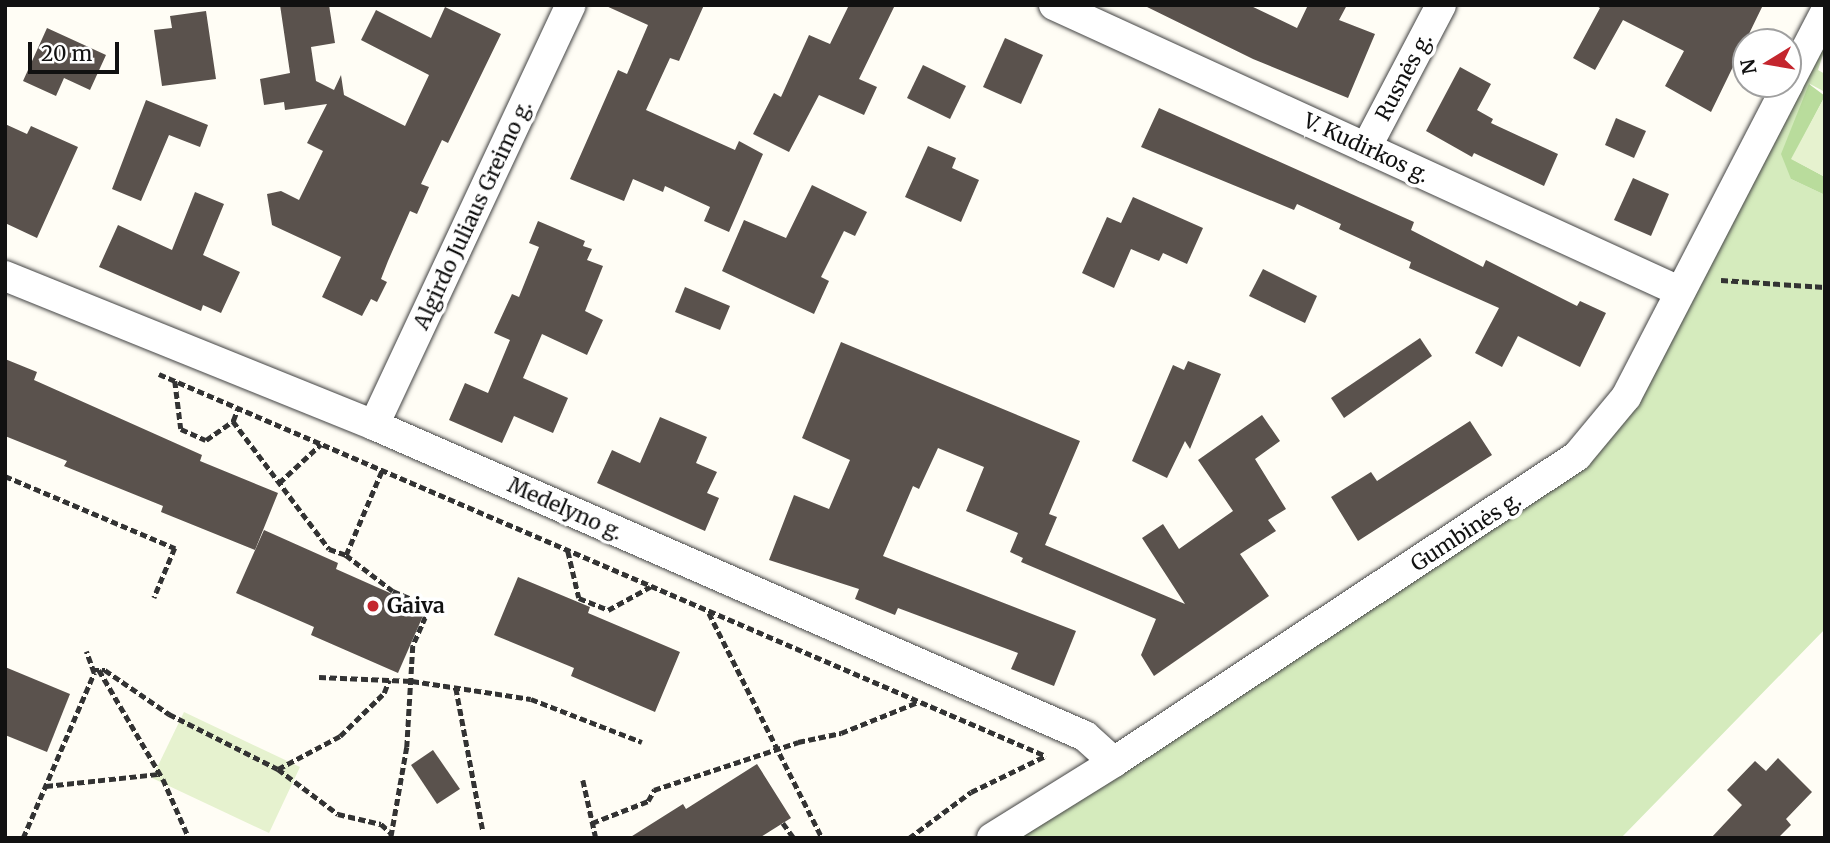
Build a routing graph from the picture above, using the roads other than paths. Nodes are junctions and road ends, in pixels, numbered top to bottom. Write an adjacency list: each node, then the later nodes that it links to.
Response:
1 (571, 5): 10 (street, Algirdo Juliaus Greimo g.)
2 (1054, 5): 7 (street, V. Kudirkos g.)
3 (1441, 5): 7 (street, Rusnės g.)
4 (1825, 13): 5 (street, Gumbinės g.)
5 (1802, 57)
6 (1781, 98): 9 (street, Gumbinės g.)
7 (1366, 148): 9 (street, V. Kudirkos g.)
8 (5, 276): 10 (street, Medelyno g.)
9 (1679, 291): 11 (street, Gumbinės g.)
10 (374, 425): 11 (street, Medelyno g.)
11 (1114, 762): 12 (street, Gumbinės g.)
12 (992, 838)

